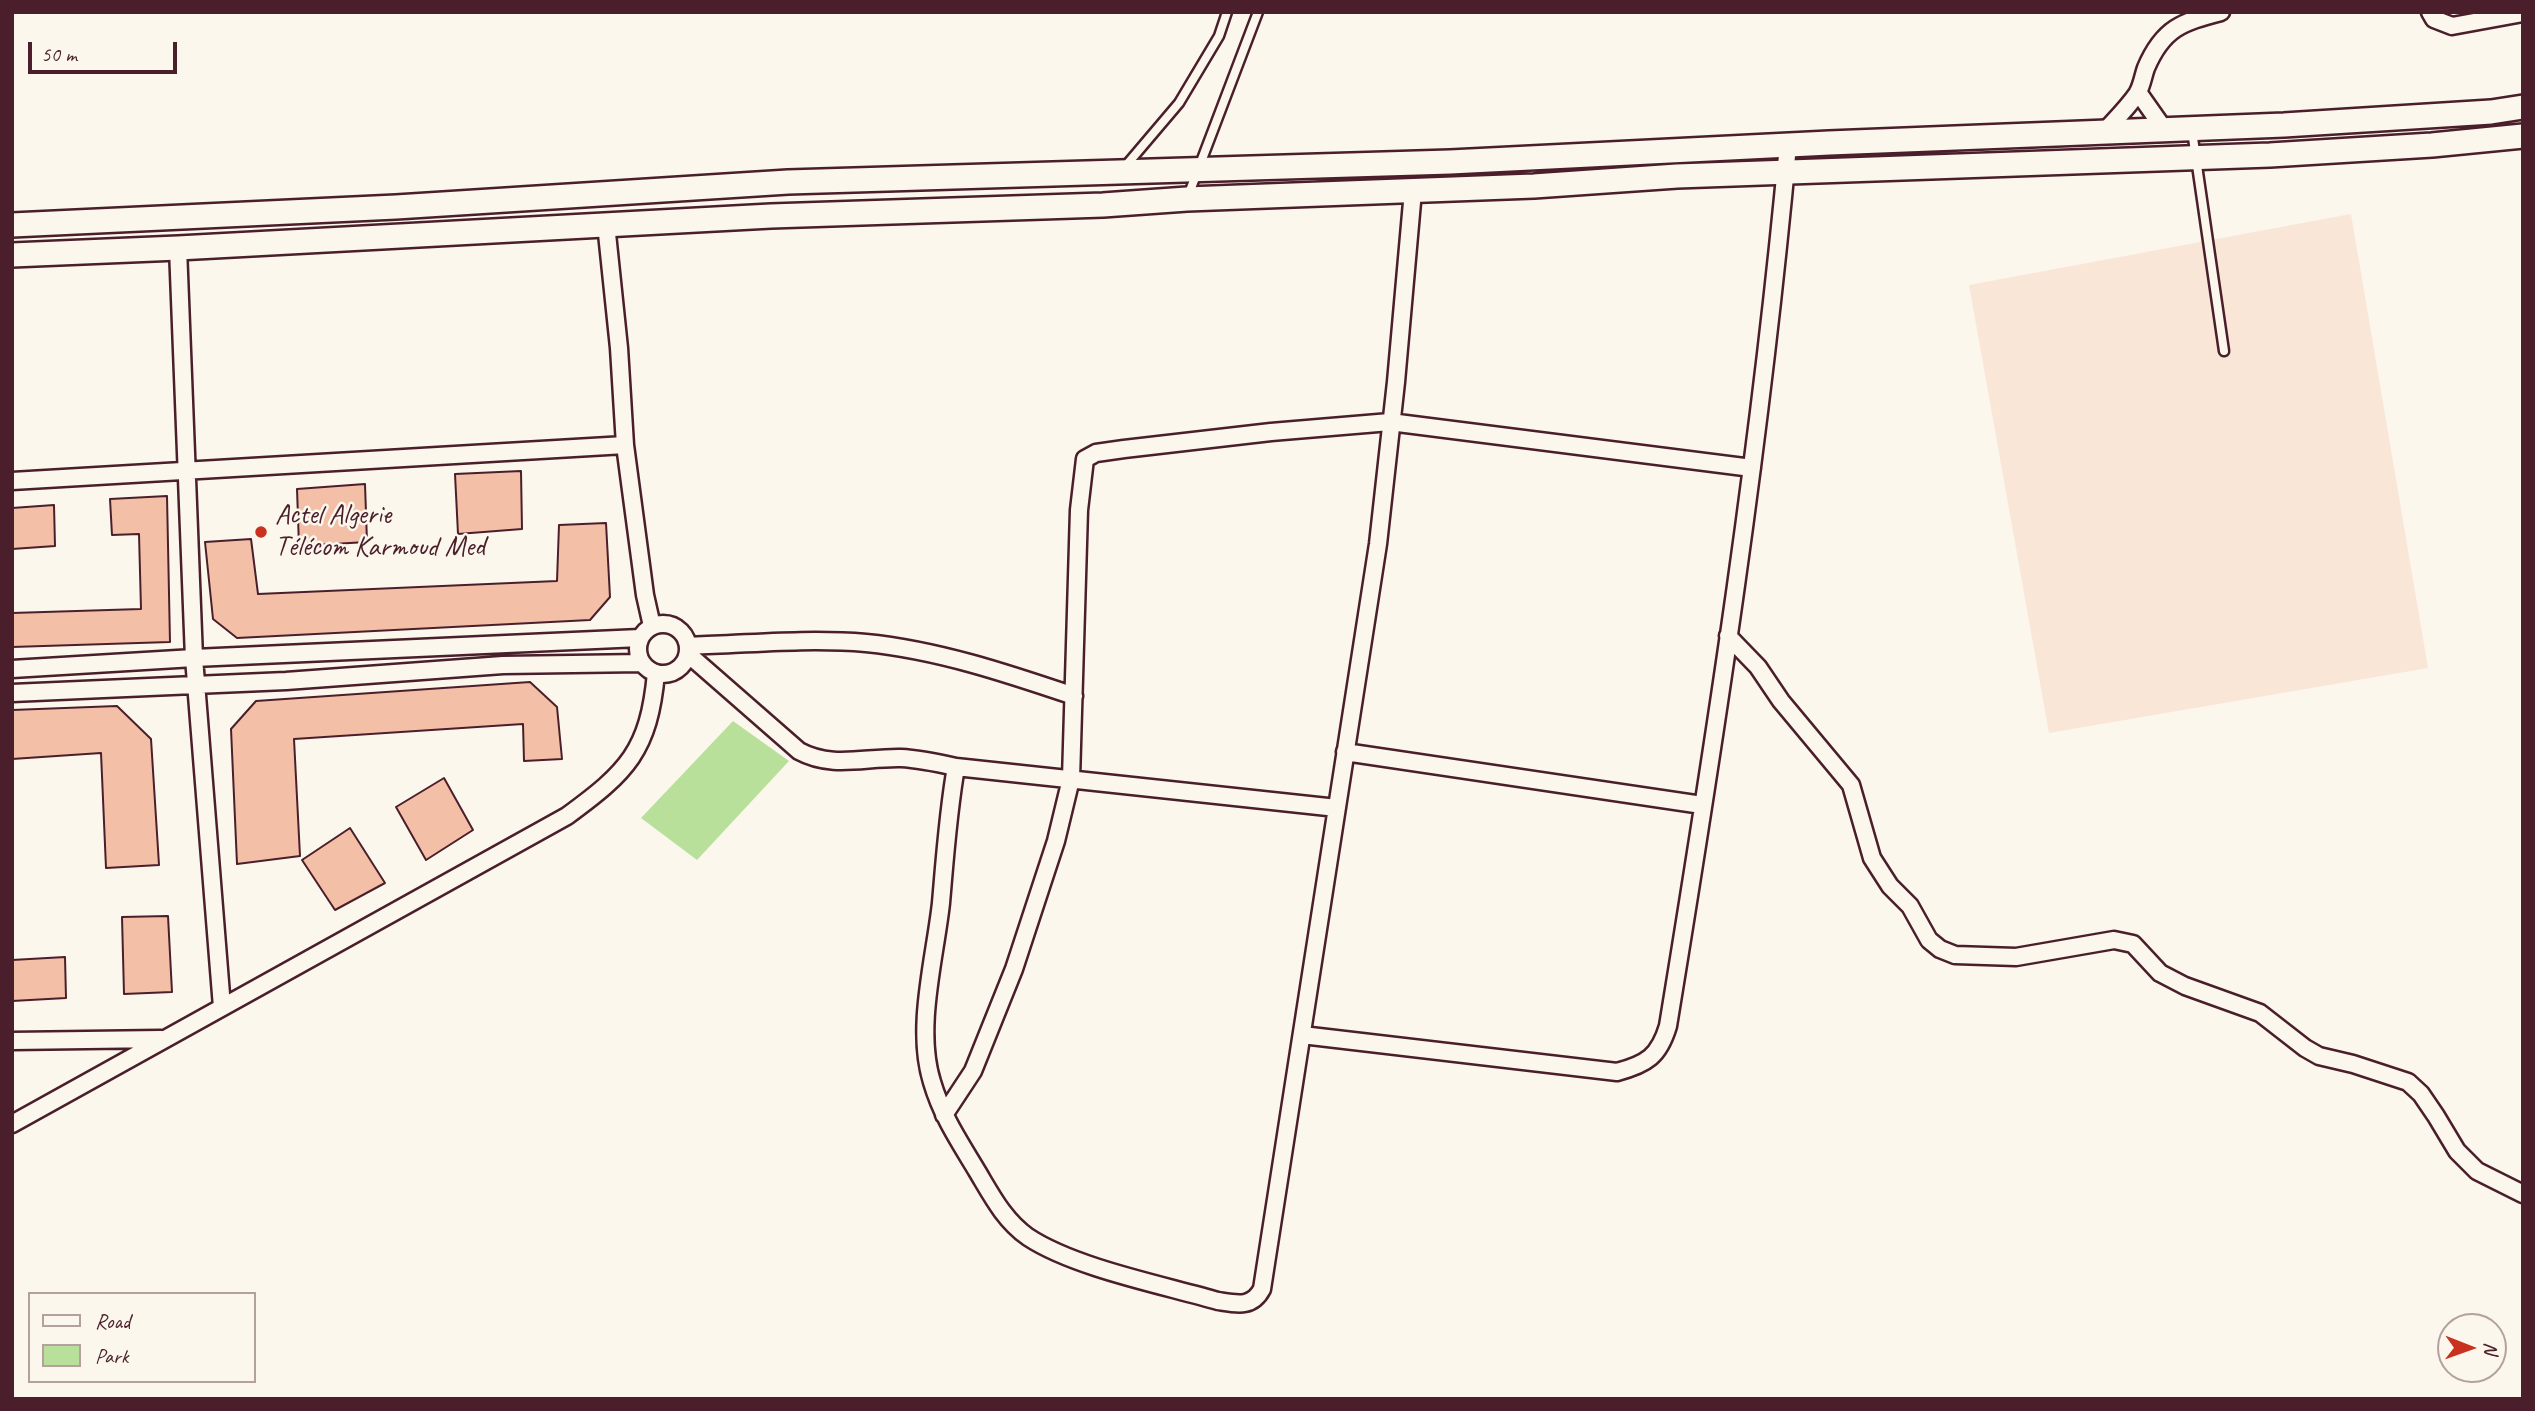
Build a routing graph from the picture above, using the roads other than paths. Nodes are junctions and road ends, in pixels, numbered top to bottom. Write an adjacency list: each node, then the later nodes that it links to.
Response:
1 (1227, 12): 15 (lane)
2 (1258, 12): 14 (lane)
3 (2221, 12): 6 (street)
4 (2430, 12): 5 (street)
5 (2523, 13)
6 (2138, 92): 9 (street); 10 (street)
7 (2523, 107): 8 (main road)
8 (2192, 128): 9 (main road); 13 (lane)
9 (2164, 129): 10 (main road)
10 (2105, 131): 12 (main road)
11 (2523, 136): 13 (main road)
12 (1788, 145): 14 (main road); 16 (street)
13 (2194, 156): 16 (main road); 25 (lane)
14 (1198, 169): 15 (main road); 18 (lane)
15 (1120, 172): 19 (main road)
16 (1785, 173): 17 (main road); 28 (street)
17 (1413, 191): 18 (main road); 26 (street)
18 (1187, 199): 20 (main road)
19 (396, 207): 21 (main road); 22 (main road)
20 (606, 224): 22 (main road); 27 (street)
21 (12, 225)
22 (399, 236): 23 (main road)
23 (178, 248): 24 (main road); 29 (street)
24 (12, 255)
25 (2224, 351)
26 (1390, 422): 28 (street); 40 (street); 41 (street)
27 (625, 445): 29 (street); 31 (street)
28 (1752, 468): 32 (street)
29 (186, 471): 30 (street); 34 (street)
30 (12, 481)
31 (646, 632): 33 (street); 34 (street); 35 (street)
32 (1728, 636): 44 (street); 52 (street)
33 (688, 650): 37 (street); 40 (street); 42 (street)
34 (194, 658): 36 (street); 38 (street)
35 (642, 663): 37 (street); 38 (street)
36 (12, 669)
37 (656, 673): 46 (street)
38 (196, 686): 39 (street); 46 (street)
39 (12, 692)
40 (1074, 696): 43 (street)
41 (1345, 751): 44 (street); 45 (street)
42 (956, 767): 43 (street); 50 (street)
43 (1071, 779): 45 (street); 50 (street)
44 (1702, 806): 47 (street)
45 (1337, 808): 47 (street)
46 (222, 1007): 48 (street)
47 (1302, 1035): 50 (street)
48 (163, 1039): 49 (street); 51 (street)
49 (12, 1041)
50 (944, 1115)
51 (12, 1124)
52 (2523, 1194)

